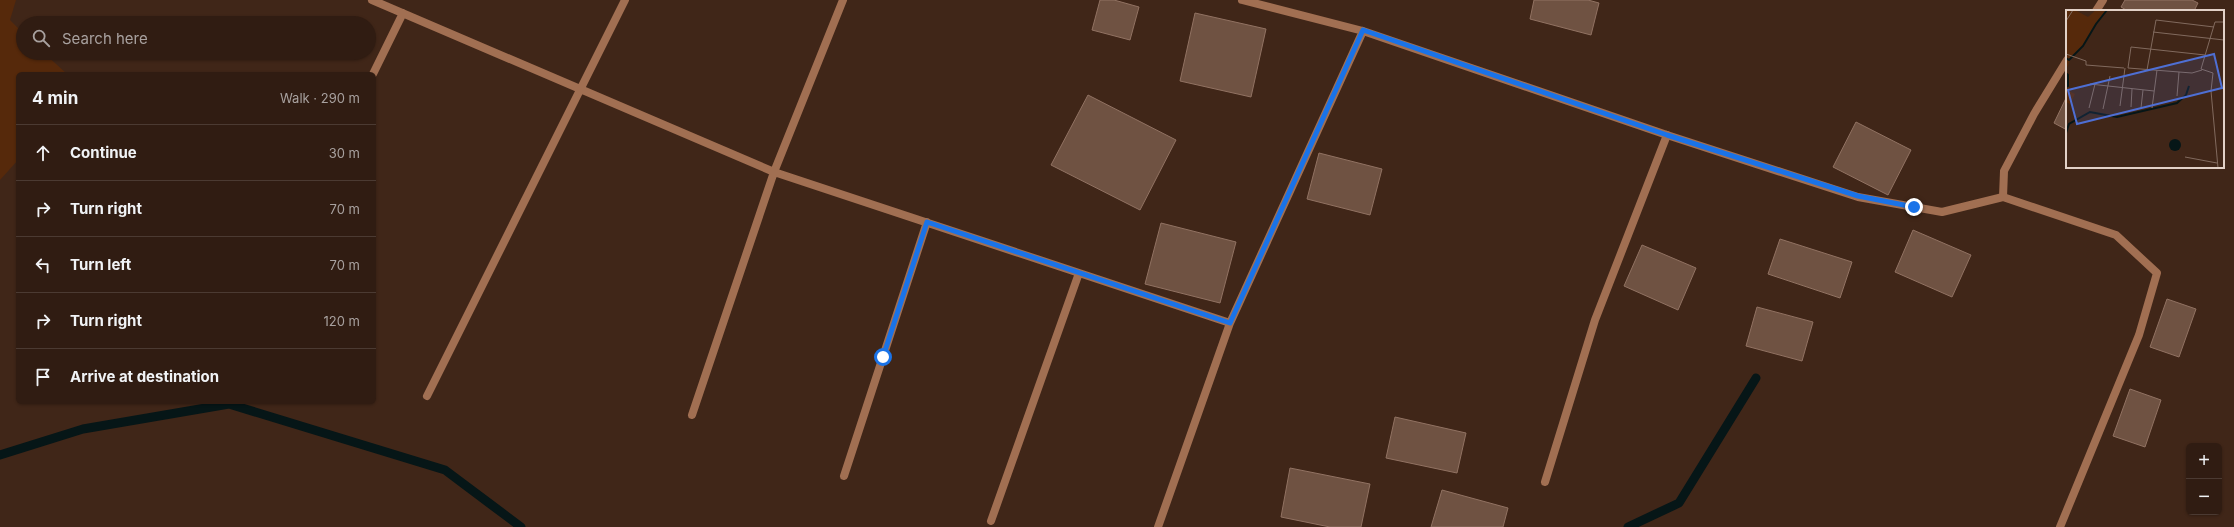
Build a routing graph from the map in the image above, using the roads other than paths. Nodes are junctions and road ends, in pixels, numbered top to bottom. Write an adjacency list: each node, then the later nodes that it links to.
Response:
1 (372, 0): 7 (street)
2 (625, 0): 11 (street)
3 (842, 0): 13 (street)
4 (1242, 0): 8 (street)
5 (2103, 0): 6 (street)
6 (2097, 10)
7 (403, 13): 10 (street); 11 (street)
8 (1363, 30): 12 (street); 17 (street)
9 (2066, 62): 14 (street)
10 (374, 72)
11 (581, 89): 13 (street); 18 (street)
12 (1667, 135): 14 (street); 21 (street)
13 (774, 172): 15 (street); 19 (street)
14 (2003, 197): 24 (street)
15 (927, 222): 16 (street); 20 (street)
16 (1079, 273): 17 (street); 22 (street)
17 (1230, 323): 23 (street)
18 (427, 396)
19 (692, 415)
20 (844, 476)
21 (1545, 482)
22 (991, 521)
23 (1158, 527)
24 (2060, 527)

